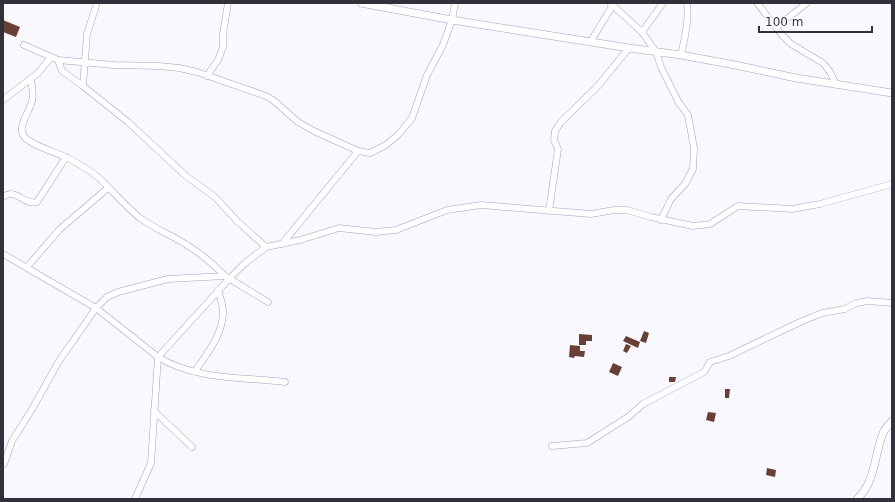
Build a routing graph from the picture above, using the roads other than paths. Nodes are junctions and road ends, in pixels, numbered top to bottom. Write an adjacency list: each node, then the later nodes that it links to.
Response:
1 (97, 3): 21 (street)
2 (228, 3): 22 (street)
3 (362, 3): 9 (street)
4 (455, 3): 11 (street)
5 (663, 3): 13 (street)
6 (687, 3): 18 (street)
7 (757, 3): 12 (street)
8 (807, 3): 12 (street)
9 (374, 4): 11 (street)
10 (613, 4): 13 (street); 14 (street)
11 (452, 20): 14 (street); 28 (street)
12 (776, 27): 24 (street)
13 (642, 32): 17 (street)
14 (591, 41): 16 (street)
15 (24, 45): 19 (street)
16 (629, 48): 17 (street); 33 (street)
17 (656, 52): 18 (street); 34 (street)
18 (681, 54): 24 (street)
19 (51, 57): 20 (street); 23 (street)
20 (58, 60): 21 (street); 25 (street)
21 (85, 62): 22 (street); 25 (street)
22 (207, 76): 28 (street)
23 (31, 80): 27 (street); 29 (street)
24 (836, 84): 26 (street)
25 (83, 86): 36 (street)
26 (892, 93)
27 (3, 100)
28 (358, 151): 35 (street)
29 (66, 157): 31 (street); 32 (street)
30 (892, 184): 34 (street)
31 (108, 188): 38 (street); 39 (street)
32 (3, 197)
33 (549, 211): 34 (street); 35 (street)
34 (661, 220)
35 (282, 244): 36 (street)
36 (266, 247): 39 (street)
37 (3, 254): 38 (street)
38 (27, 267): 43 (street)
39 (227, 277): 40 (street); 41 (street); 43 (street)
40 (218, 290): 44 (street); 45 (street)
41 (268, 302)
42 (892, 303): 49 (street)
43 (96, 308): 44 (street); 51 (street)
44 (158, 357): 45 (street); 47 (street)
45 (195, 371): 46 (street)
46 (285, 382)
47 (154, 411): 50 (street); 52 (street)
48 (892, 420): 53 (street)
49 (552, 446)
50 (192, 447)
51 (4, 464)
52 (135, 499)
53 (857, 499)

